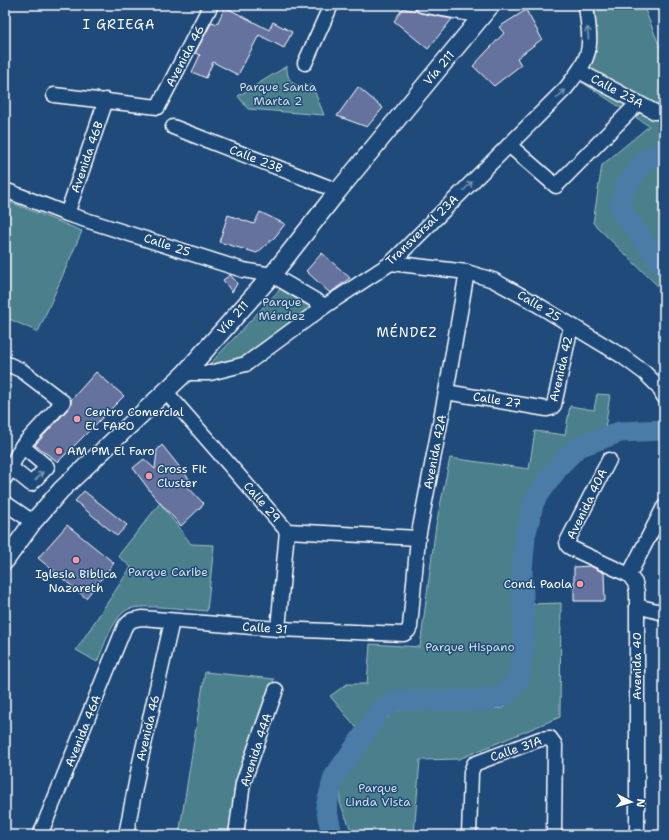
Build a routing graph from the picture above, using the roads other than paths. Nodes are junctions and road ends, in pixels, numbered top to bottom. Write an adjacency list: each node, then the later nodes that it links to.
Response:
1 (211, 5): 9 (street, Avenida 46)
2 (331, 5): 6 (street)
3 (422, 5): 5 (street)
4 (586, 5): 7 (street, one-way to 4)
5 (487, 10): 15 (main road, Vía 211)
6 (305, 62)
7 (582, 66): 10 (street, Calle 23A); 13 (street, Transversal 23A, one-way to 7)
8 (54, 95): 9 (street)
9 (106, 100): 16 (street, Avenida 46B)
10 (638, 103): 11 (street, Calle 23A); 13 (street)
11 (654, 112)
12 (173, 127): 15 (street, Calle 23B)
13 (509, 145): 17 (street, Transversal 23A, one-way to 13)
14 (5, 190): 16 (street, Calle 25)
15 (338, 191): 19 (main road, Vía 211)
16 (67, 214): 19 (street, Calle 25)
17 (391, 263): 18 (street, Calle 25); 20 (street, Transversal 23A)
18 (467, 272): 21 (street, Calle 25); 25 (street, Avenida 42A)
19 (272, 275): 20 (street, Calle 25); 23 (main road, Vía 211)
20 (325, 306): 23 (street, Transversal 23A)
21 (571, 326): 26 (street, Calle 25); 27 (street, Avenida 42)
22 (5, 363): 28 (street)
23 (185, 373): 24 (main road, Vía 211)
24 (166, 392): 33 (main road, Vía 211); 35 (street, Calle 29)
25 (446, 392): 27 (street, Calle 27); 36 (street, Avenida 42A)
26 (664, 397)
27 (547, 408)
28 (22, 446): 30 (street); 30 (street, one-way to 28)
29 (609, 460): 38 (street, Avenida 40A)
30 (8, 472)
31 (5, 503): 33 (street)
32 (664, 507): 34 (street)
33 (33, 522): 37 (main road, Vía 211)
34 (661, 522): 38 (street)
35 (287, 531): 36 (street, Calle 29); 43 (street)
36 (418, 538): 44 (street, Avenida 42A)
37 (5, 561)
38 (629, 575): 39 (street, Avenida 40)
39 (637, 606): 40 (street); 51 (street, Avenida 40)
40 (664, 613)
41 (172, 621): 42 (street, Calle 31); 43 (street, Calle 31); 47 (street, Avenida 46)
42 (125, 626): 46 (street, Avenida 46A)
43 (278, 629): 44 (street, Calle 31)
44 (408, 631)
45 (276, 690): 48 (street, Avenida 44A)
46 (40, 835)
47 (126, 835)
48 (236, 835)
49 (470, 835): 50 (street, Calle 31A)
50 (554, 835)
51 (636, 835)

